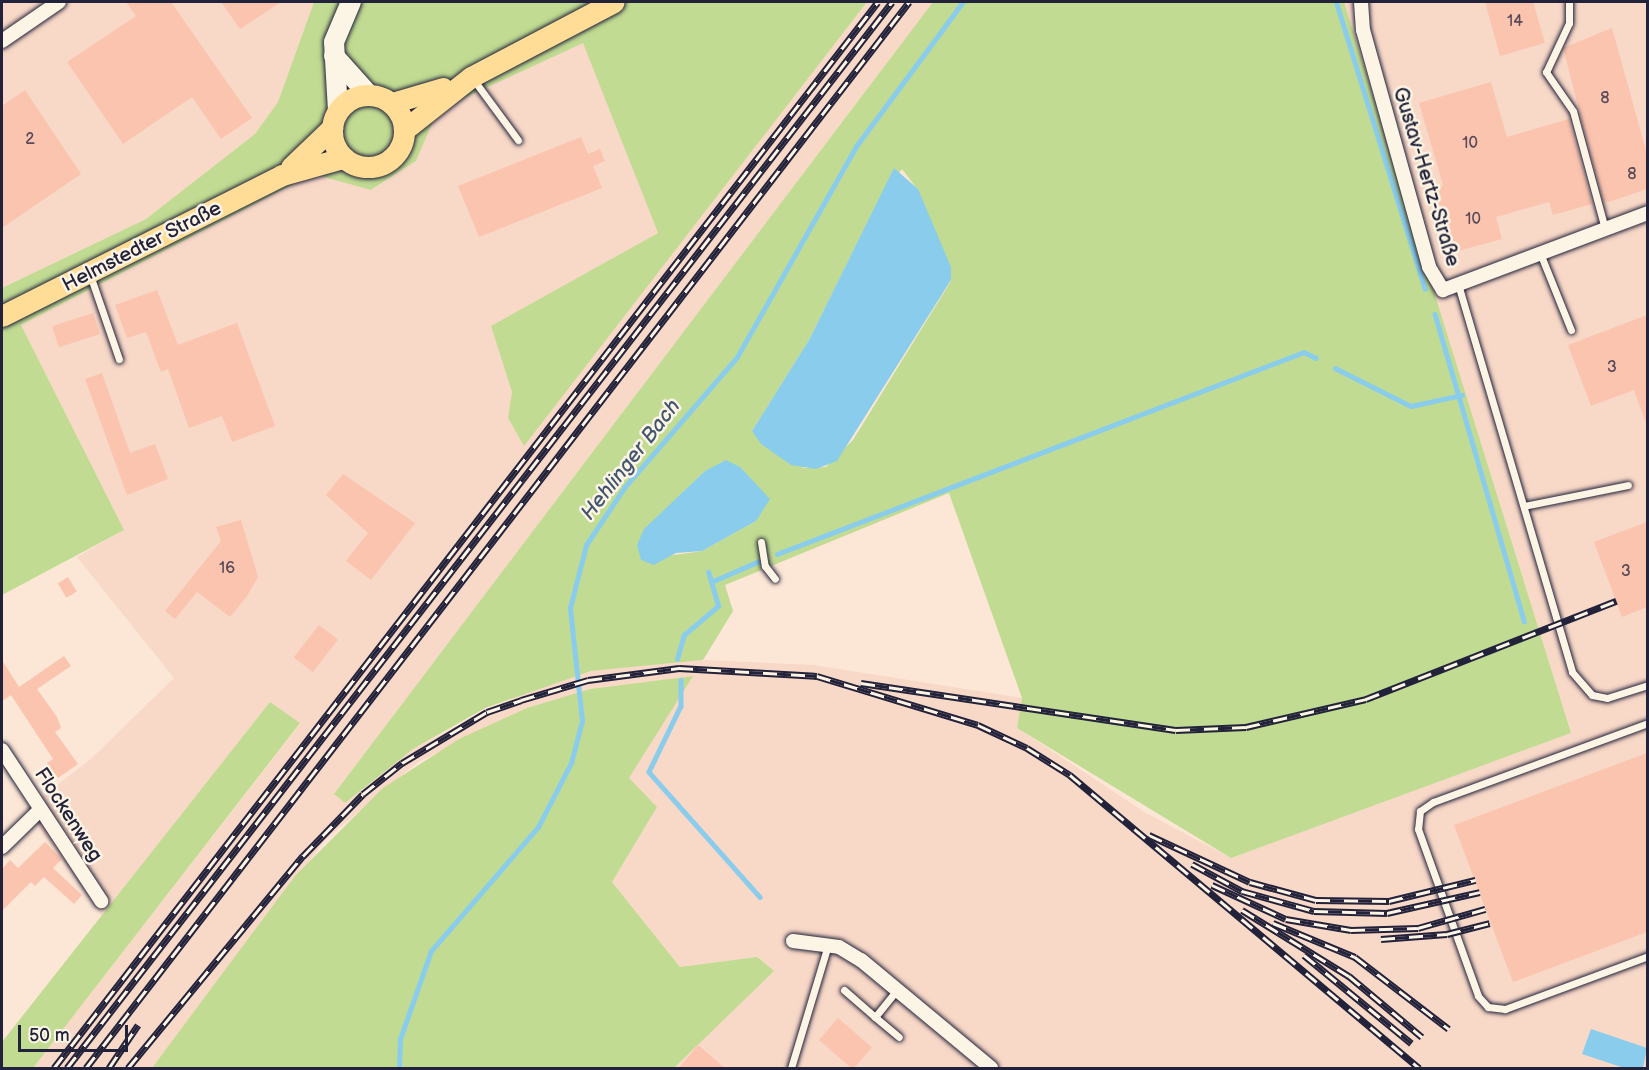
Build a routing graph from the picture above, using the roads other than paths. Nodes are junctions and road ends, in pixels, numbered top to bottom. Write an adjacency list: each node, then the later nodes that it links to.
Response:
1 (59, 2): 6 (street)
2 (351, 2): 7 (main road)
3 (614, 2): 8 (main road)
4 (1361, 2): 20 (street, Gustav-Hertz-Straße)
5 (1569, 2): 17 (lane)
6 (2, 41)
7 (334, 56): 9 (main road); 11 (main road)
8 (471, 77): 10 (main road); 12 (main road); 13 (lane)
9 (369, 94): 10 (main road); 11 (main road)
10 (392, 103): 12 (main road)
11 (335, 119): 14 (main road); 15 (main road, Helmstedter Straße)
12 (405, 130): 14 (main road)
13 (518, 140)
14 (343, 158): 15 (main road, Helmstedter Straße)
15 (282, 175): 19 (main road, Helmstedter Straße)
16 (1647, 213): 17 (street, Gustav-Hertz-Straße)
17 (1605, 229): 18 (street, Gustav-Hertz-Straße)
18 (1540, 253): 20 (street, Gustav-Hertz-Straße); 22 (lane)
19 (90, 274): 21 (main road, Helmstedter Straße); 23 (lane)
20 (1458, 284): 25 (lane)
21 (2, 316)
22 (1571, 330)
23 (119, 358)
24 (1628, 485): 25 (lane)
25 (1524, 507): 28 (lane)
26 (761, 542): 27 (lane)
27 (775, 579)
28 (1647, 685)
29 (1647, 723): 36 (lane)
30 (2, 750): 31 (street, Flockenweg)
31 (41, 809): 32 (street); 33 (street, Flockenweg)
32 (2, 848)
33 (101, 901)
34 (793, 941): 35 (street)
35 (828, 945): 38 (street); 41 (lane)
36 (1647, 956)
37 (844, 990): 39 (lane)
38 (897, 990): 39 (lane); 42 (street)
39 (875, 1017): 40 (lane)
40 (899, 1037)
41 (791, 1068)
42 (992, 1068)

